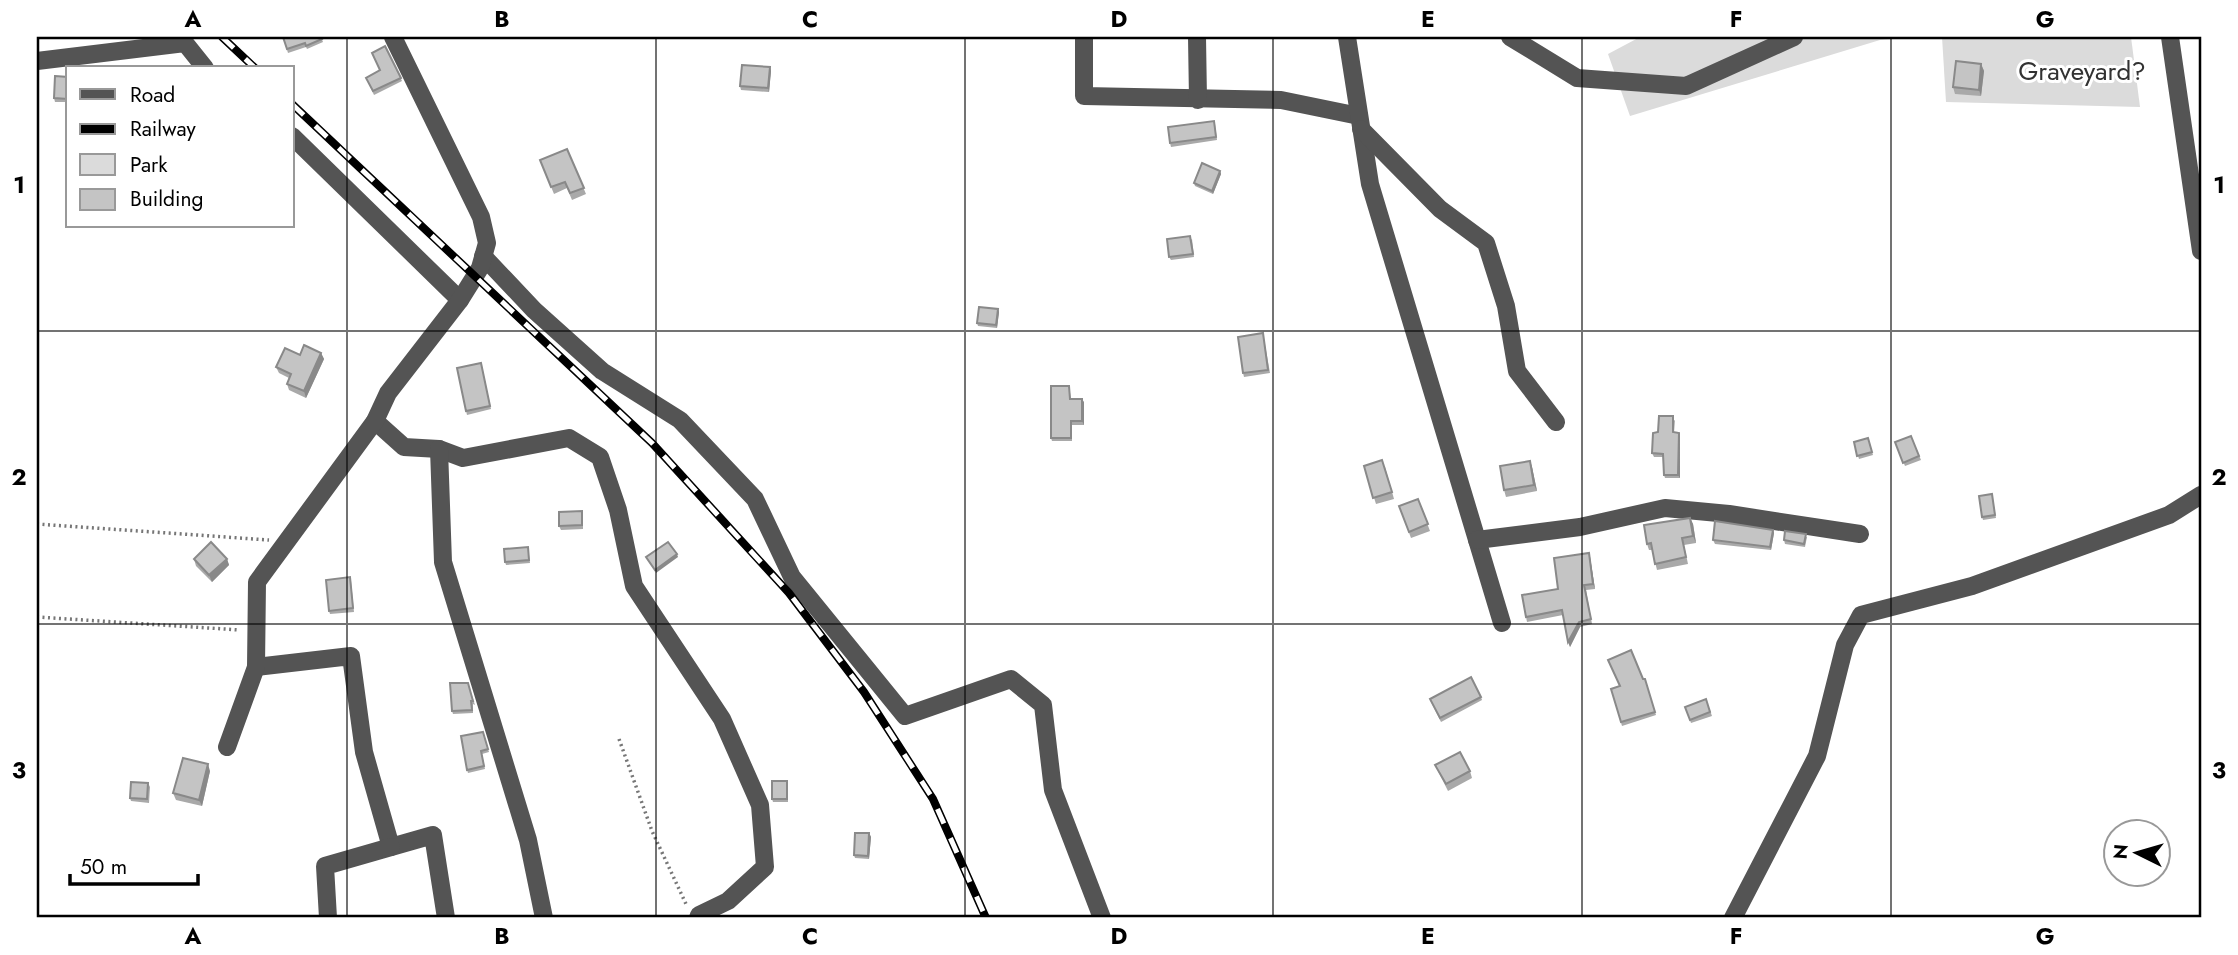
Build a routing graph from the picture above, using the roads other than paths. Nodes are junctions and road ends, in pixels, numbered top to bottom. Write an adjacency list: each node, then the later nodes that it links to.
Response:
1 (393, 37): 14 (street)
2 (1084, 37): 10 (street)
3 (1196, 37): 10 (street)
4 (1347, 37): 11 (street)
5 (1510, 37): 6 (street)
6 (1794, 37)
7 (2170, 37): 13 (street)
8 (37, 61): 9 (street)
9 (203, 66)
10 (1198, 100): 11 (street)
11 (1360, 122): 17 (street); 21 (street)
12 (294, 138): 15 (street)
13 (2201, 251)
14 (483, 256): 15 (street); 30 (street)
15 (460, 300): 16 (street)
16 (375, 421): 18 (street); 23 (street)
17 (1556, 422)
18 (439, 449): 26 (street); 29 (street)
19 (2201, 495): 31 (street)
20 (1860, 534): 21 (street)
21 (1477, 540): 22 (street)
22 (1502, 624)
23 (256, 667): 24 (street); 25 (street)
24 (227, 747)
25 (391, 847): 27 (street); 28 (street)
26 (692, 912)
27 (328, 918)
28 (446, 918)
29 (544, 918)
30 (1102, 918)
31 (1733, 918)

